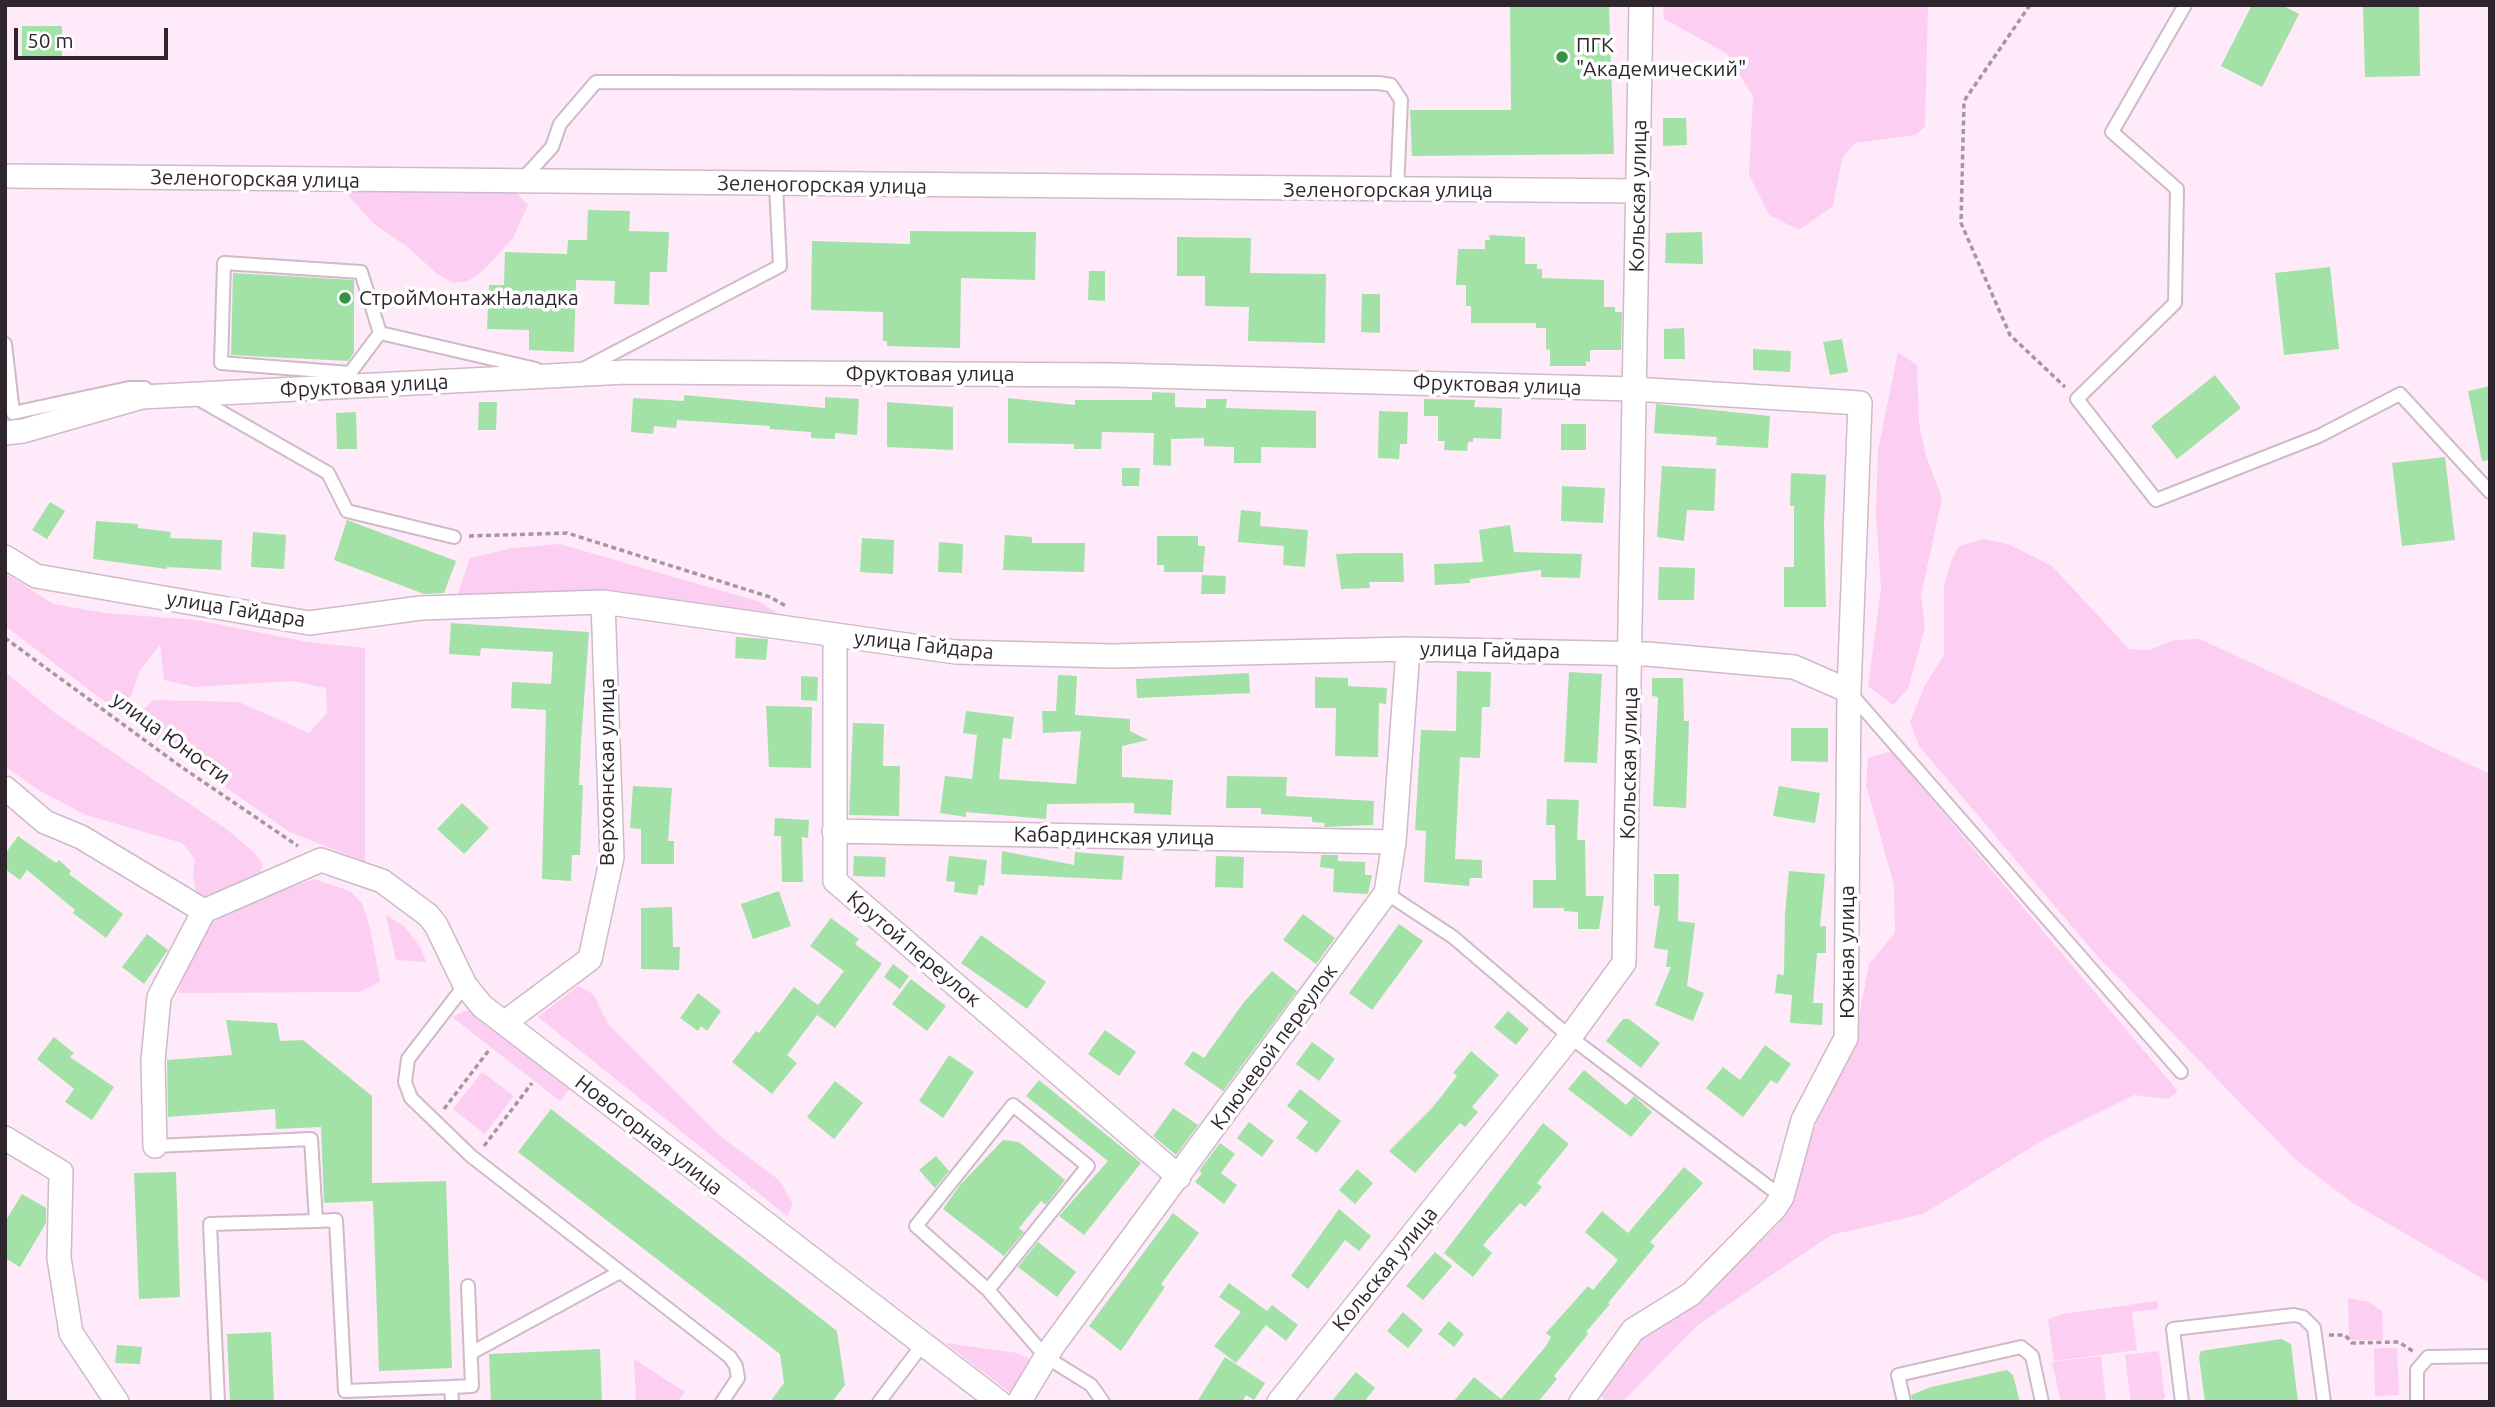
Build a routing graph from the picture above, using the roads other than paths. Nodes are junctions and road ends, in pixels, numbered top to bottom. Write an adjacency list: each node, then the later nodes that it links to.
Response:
1 (1641, 5): 7 (street, Кольская улица)
2 (2185, 5): 17 (lane)
3 (5, 176): 4 (street, Зеленогорская улица)
4 (521, 182): 5 (street, Зеленогорская улица); 6 (lane)
5 (776, 185): 6 (street, Зеленогорская улица); 11 (lane)
6 (1397, 191): 7 (street, Зеленогорская улица)
7 (1638, 191): 13 (street, Кольская улица)
8 (380, 333): 10 (lane); 10 (lane); 11 (lane)
9 (5, 344): 12 (lane)
10 (350, 373): 12 (lane)
11 (571, 375): 12 (street, Фруктовая улица); 13 (street, Фруктовая улица)
12 (327, 388): 14 (street, Фруктовая улица)
13 (1634, 389): 15 (street, Фруктовая улица); 23 (street, Кольская улица)
14 (192, 395): 16 (street, Фруктовая улица); 18 (lane)
15 (1860, 403): 24 (street, Южная улица)
16 (5, 433)
17 (2490, 492)
18 (454, 537)
19 (5, 558): 20 (street, улица Гайдара)
20 (603, 602): 21 (street, улица Гайдара); 31 (street, Верхоянская улица)
21 (835, 636): 22 (street, улица Гайдара); 26 (street, Крутой переулок)
22 (1408, 649): 23 (street, улица Гайдара); 27 (street, Ключевой переулок)
23 (1631, 653): 24 (street, улица Гайдара); 32 (street, Кольская улица)
24 (1849, 691): 33 (lane); 37 (street, Южная улица)
25 (5, 788): 29 (street)
26 (834, 831): 27 (street, Кабардинская улица); 36 (street, Крутой переулок)
27 (1394, 842): 28 (street, Ключевой переулок)
28 (1387, 893): 32 (lane); 36 (street, Ключевой переулок)
29 (204, 911): 30 (street, Новогорная улица); 35 (street)
30 (466, 985): 31 (street, Новогорная улица); 39 (lane)
31 (504, 1023): 42 (street, Новогорная улица)
32 (1570, 1037): 37 (lane); 55 (street, Кольская улица)
33 (2181, 1072)
34 (5, 1138): 47 (street)
35 (155, 1146): 38 (lane)
36 (1179, 1177): 45 (street, Ключевой переулок)
37 (1782, 1197): 56 (street, Южная улица)
38 (316, 1221): 46 (lane); 48 (lane)
39 (620, 1272): 43 (lane); 50 (lane)
40 (468, 1286): 43 (lane)
41 (988, 1290): 41 (lane); 45 (lane)
42 (923, 1344): 51 (lane); 52 (street, Новогорная улица)
43 (471, 1353): 46 (lane)
44 (2490, 1356): 61 (lane)
45 (1046, 1357): 53 (street, Ключевой переулок); 54 (lane)
46 (452, 1387): 49 (lane)
47 (117, 1402)
48 (218, 1402)
49 (452, 1402)
50 (722, 1402)
51 (879, 1402)
52 (999, 1402)
53 (1020, 1402)
54 (1103, 1402)
55 (1279, 1402)
56 (1581, 1402)
57 (1904, 1402): 58 (lane)
58 (2042, 1402)
59 (2182, 1402): 60 (lane)
60 (2324, 1402)
61 (2417, 1402)

